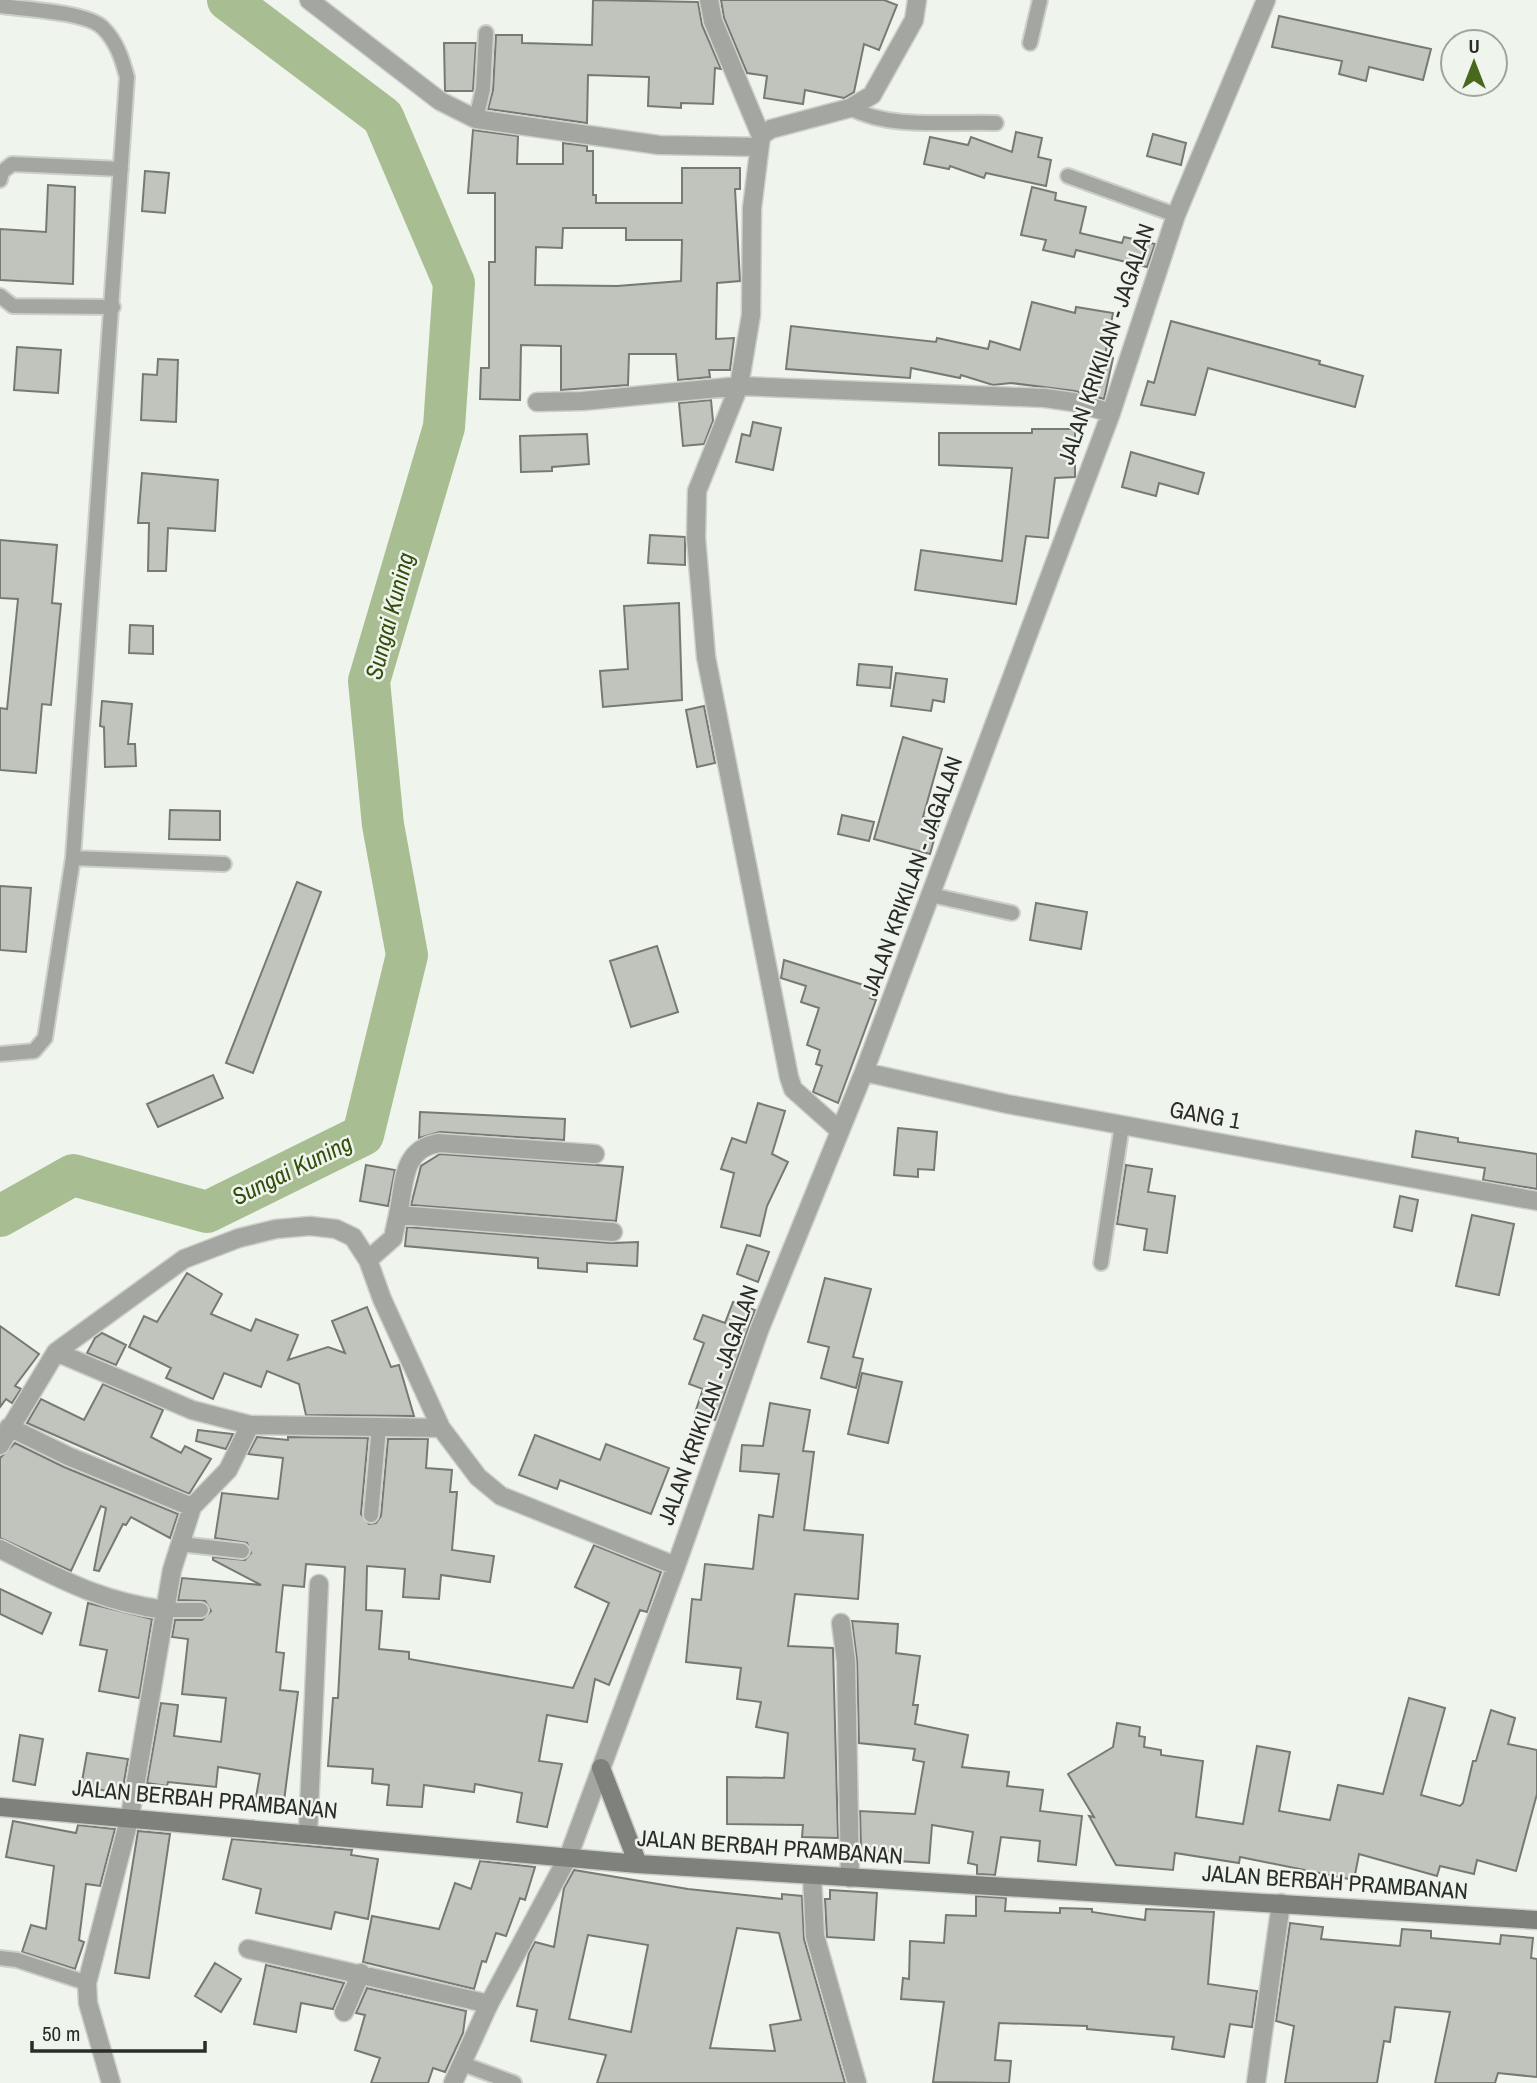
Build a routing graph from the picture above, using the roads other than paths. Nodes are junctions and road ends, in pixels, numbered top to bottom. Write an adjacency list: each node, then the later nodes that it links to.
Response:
1 (309, 0): 10 (street)
2 (709, 0): 12 (street)
3 (917, 0): 9 (street)
4 (1040, 0): 8 (lane)
5 (1266, 0): 16 (street, JALAN KRIKILAN - JAGALAN)
6 (0, 6): 13 (lane)
7 (486, 33): 10 (lane)
8 (1030, 43)
9 (850, 108): 11 (lane); 12 (street)
10 (476, 119): 12 (street)
11 (996, 123)
12 (759, 141): 19 (street)
13 (121, 169): 15 (lane); 18 (lane)
14 (1068, 176): 16 (lane)
15 (0, 180)
16 (1177, 215): 21 (street, JALAN KRIKILAN - JAGALAN)
17 (0, 296): 18 (lane)
18 (113, 307): 22 (lane)
19 (739, 386): 20 (street); 21 (street); 29 (street)
20 (537, 402)
21 (1111, 413): 24 (street, JALAN KRIKILAN - JAGALAN)
22 (74, 858): 23 (lane); 26 (lane)
23 (224, 864)
24 (931, 895): 25 (lane); 27 (street, JALAN KRIKILAN - JAGALAN)
25 (1012, 913)
26 (0, 1054)
27 (864, 1072): 28 (street, GANG 1); 29 (street, JALAN KRIKILAN - JAGALAN)
28 (1122, 1125): 31 (street, GANG 1); 35 (lane)
29 (839, 1130): 47 (street, JALAN KRIKILAN - JAGALAN)
30 (596, 1154): 32 (street)
31 (1537, 1201)
32 (398, 1215): 33 (street); 34 (street)
33 (613, 1232)
34 (368, 1260): 36 (street); 40 (street)
35 (1101, 1263)
36 (55, 1352): 37 (street); 38 (street)
37 (250, 1424): 39 (street); 42 (street)
38 (9, 1427): 41 (street); 42 (street)
39 (379, 1427): 40 (street); 43 (lane)
40 (441, 1428): 47 (street)
41 (0, 1445)
42 (192, 1507): 44 (street)
43 (371, 1515)
44 (180, 1544): 46 (lane); 49 (street)
45 (0, 1549): 49 (street)
46 (242, 1551)
47 (677, 1566): 52 (street, JALAN KRIKILAN - JAGALAN)
48 (319, 1584): 55 (street)
49 (165, 1610): 50 (lane); 54 (street)
50 (201, 1610)
51 (841, 1623): 59 (street)
52 (601, 1768): 56 (street, JALAN KRIKILAN - JAGALAN); 57 (main road)
53 (0, 1807): 54 (main road, JALAN BERBAH PRAMBANAN)
54 (130, 1816): 55 (main road, JALAN BERBAH PRAMBANAN); 65 (street)
55 (308, 1832): 56 (main road, JALAN BERBAH PRAMBANAN)
56 (569, 1855): 57 (main road, JALAN BERBAH PRAMBANAN); 66 (street, JALAN KRIKILAN - JAGALAN)
57 (638, 1864): 58 (main road, JALAN BERBAH PRAMBANAN)
58 (812, 1876): 59 (main road, JALAN BERBAH PRAMBANAN); 72 (street)
59 (850, 1878): 60 (main road, JALAN BERBAH PRAMBANAN)
60 (1282, 1903): 61 (main road, JALAN BERBAH PRAMBANAN); 73 (street)
61 (1537, 1920)
62 (248, 1950): 64 (street)
63 (0, 1958): 65 (lane)
64 (361, 1973): 66 (street); 67 (street)
65 (88, 1983): 69 (street)
66 (489, 2004): 68 (street, JALAN KRIKILAN - JAGALAN)
67 (344, 2012)
68 (463, 2064): 70 (street, JALAN KRIKILAN - JAGALAN); 71 (lane)
69 (111, 2083)
70 (453, 2083)
71 (514, 2083)
72 (857, 2083)
73 (1256, 2083)

